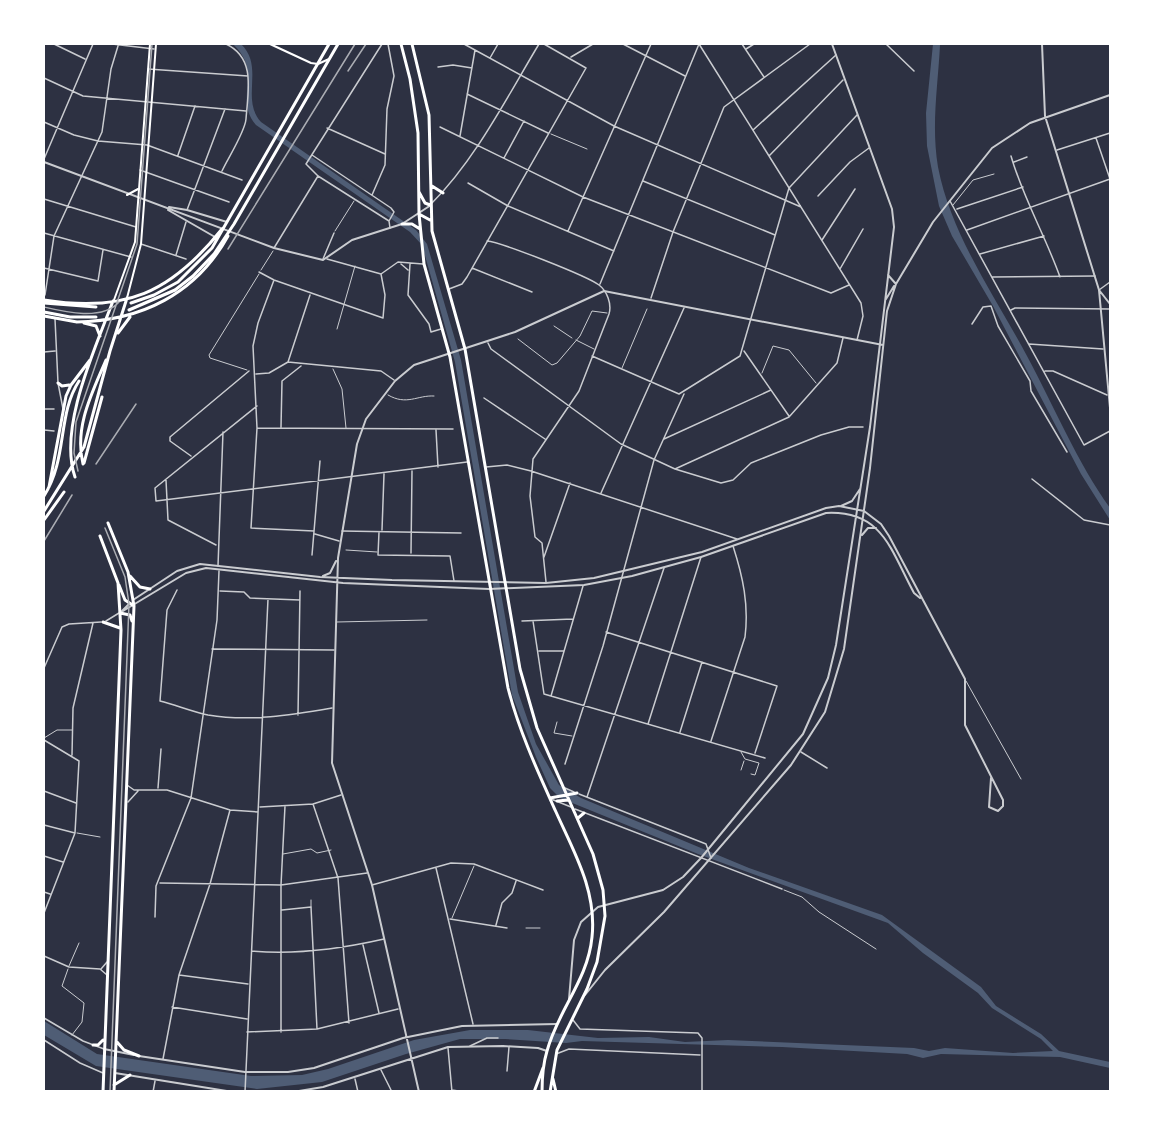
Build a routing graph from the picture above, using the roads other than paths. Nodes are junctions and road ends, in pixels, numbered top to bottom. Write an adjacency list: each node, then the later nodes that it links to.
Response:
1 (54, 44): 37 (street)
2 (93, 44): 37 (street)
3 (112, 44): 28 (street)
4 (150, 44): 29 (main road)
5 (156, 44): 30 (main road)
6 (226, 44): 46 (street)
7 (270, 44): 39 (main road)
8 (329, 44): 39 (main road)
9 (338, 44): 38 (main road)
10 (382, 44): 70 (street)
11 (388, 44): 84 (street)
12 (401, 44): 112 (main road)
13 (412, 44): 106 (main road)
14 (464, 44): 31 (street)
15 (498, 44): 35 (street)
16 (540, 44): 45 (street)
17 (544, 44): 36 (street)
18 (592, 44): 36 (street)
19 (623, 44): 34 (street)
20 (651, 44): 34 (street)
21 (699, 44): 47 (street); 55 (street)
22 (742, 44): 32 (street)
23 (754, 44): 32 (street)
24 (810, 44): 48 (street)
25 (832, 44): 33 (street)
26 (886, 44): 44 (street)
27 (1042, 44): 64 (street)
28 (118, 46): 29 (street); 54 (street)
29 (149, 49): 30 (street); 42 (main road)
30 (155, 49): 43 (main road)
31 (475, 50): 35 (street); 41 (street)
32 (746, 50): 48 (street)
33 (836, 55): 50 (street); 71 (street)
34 (645, 57): 47 (street); 67 (street)
35 (490, 58): 45 (street)
36 (569, 58): 56 (street)
37 (86, 59): 51 (street)
38 (329, 59): 39 (main road); 142 (main road)
39 (318, 64): 138 (main road)
40 (438, 67): 41 (street)
41 (472, 68): 52 (street)
42 (147, 69): 43 (street); 57 (main road)
43 (153, 70): 46 (street); 58 (main road)
44 (914, 71)
45 (520, 75): 56 (street); 61 (street)
46 (249, 76): 62 (street)
47 (686, 76): 80 (street)
48 (764, 77): 55 (street)
49 (44, 78): 51 (street)
50 (845, 79): 63 (street); 88 (street)
51 (72, 92): 54 (street); 69 (street)
52 (468, 94): 61 (street); 74 (street)
53 (1110, 95): 64 (street)
54 (107, 99): 57 (street); 76 (street)
55 (733, 100): 71 (street); 93 (street)
56 (567, 101): 67 (street); 73 (street)
57 (145, 102): 58 (street); 77 (main road)
58 (151, 102): 59 (street); 78 (main road)
59 (195, 105): 60 (street); 85 (street)
60 (225, 108): 62 (street); 94 (street)
61 (500, 108): 65 (street); 79 (street)
62 (246, 111): 98 (street)
63 (858, 114): 81 (street); 109 (street)
64 (1046, 116): 83 (street); 125 (street)
65 (525, 120): 73 (street); 90 (street)
66 (44, 122): 69 (street)
67 (614, 126): 80 (street); 118 (street)
68 (440, 127): 74 (street)
69 (57, 128): 76 (street); 91 (street)
70 (327, 128): 84 (street); 86 (street)
71 (752, 130): 88 (street)
72 (1110, 133): 75 (street)
73 (549, 134): 82 (lane); 96 (street)
74 (460, 137): 79 (street)
75 (1096, 137): 83 (street); 103 (street)
76 (98, 141): 77 (street); 100 (street)
77 (142, 144): 78 (street); 95 (main road)
78 (147, 145): 85 (street); 97 (main road)
79 (476, 145): 90 (street); 113 (street)
80 (658, 145): 93 (street); 104 (street)
81 (870, 148): 117 (street); 180 (street)
82 (587, 149)
83 (1056, 150): 114 (street)
84 (386, 154): 116 (street)
85 (177, 155): 94 (street)
86 (311, 155): 101 (street); 116 (street)
87 (1011, 156): 92 (street)
88 (769, 157): 109 (street)
89 (1027, 157): 92 (street)
90 (504, 158): 96 (street)
91 (44, 160): 100 (street)
92 (1013, 162): 108 (street)
93 (701, 163): 122 (street); 124 (street)
94 (203, 165): 98 (street); 110 (street)
95 (140, 170): 97 (street); 107 (main road)
96 (528, 170): 118 (street); 129 (street)
97 (146, 172): 110 (street); 123 (main road)
98 (222, 172): 102 (street)
99 (994, 174): 127 (lane)
100 (81, 176): 115 (street); 130 (street)
101 (318, 176): 121 (street); 161 (street)
102 (242, 180)
103 (1110, 180): 114 (street)
104 (643, 181): 122 (street); 137 (street)
105 (468, 183): 129 (street)
106 (432, 186): 113 (main road); 128 (main road)
107 (139, 187): 115 (main road); 119 (main road)
108 (1023, 187): 133 (street); 134 (street)
109 (789, 188): 124 (street); 132 (street)
110 (194, 189): 126 (street); 135 (street)
111 (855, 189): 158 (street)
112 (418, 191): 128 (main road); 136 (main road)
113 (442, 193): 128 (street)
114 (1069, 194): 133 (street); 181 (street)
115 (127, 195): 119 (street)
116 (372, 195): 139 (street)
117 (818, 196)
118 (583, 197): 137 (street); 148 (street)
119 (138, 198): 123 (street); 144 (main road)
120 (44, 199): 130 (street)
121 (355, 199): 139 (street); 150 (lane)
122 (686, 199): 151 (street); 154 (street)
123 (144, 200): 131 (street); 159 (main road)
124 (786, 200): 132 (street); 154 (street)
125 (949, 200): 127 (street); 186 (street)
126 (229, 202)
127 (953, 204): 134 (street)
128 (431, 205): 136 (street); 141 (main road)
129 (508, 206): 148 (street); 157 (street)
130 (66, 207): 144 (street); 153 (street)
131 (164, 207): 135 (street); 140 (street); 161 (street)
132 (801, 207): 158 (street)
133 (1029, 208): 149 (street); 155 (street)
134 (956, 209): 149 (street)
135 (187, 210): 138 (street)
136 (419, 214): 141 (main road); 143 (street); 146 (main road)
137 (629, 215): 151 (street); 162 (street)
138 (228, 221): 156 (main road); 200 (main road)
139 (389, 221): 145 (street)
140 (186, 222): 156 (street); 163 (street)
141 (432, 222): 189 (main road)
142 (234, 224): 208 (main road); 213 (main road)
143 (402, 224): 145 (street); 146 (main road)
144 (137, 227): 165 (main road)
145 (390, 228): 167 (street)
146 (420, 229): 170 (main road)
147 (863, 229): 176 (street)
148 (568, 231): 162 (street)
149 (965, 231): 164 (street)
150 (334, 232): 167 (street)
151 (673, 232): 174 (street); 196 (street)
152 (44, 233): 153 (street)
153 (54, 236): 160 (street); 175 (street)
154 (775, 236): 174 (street)
155 (1045, 236): 164 (street); 183 (street)
156 (215, 237): 195 (main road)
157 (487, 241): 173 (street); 187 (street)
158 (822, 241): 176 (street)
159 (141, 243): 163 (street); 195 (main road)
160 (104, 249): 165 (street); 175 (street)
161 (274, 249): 167 (street); 177 (lane)
162 (614, 251): 187 (street)
163 (176, 255): 166 (street)
164 (979, 255): 182 (street)
165 (131, 257): 198 (main road)
166 (186, 259)
167 (324, 260): 171 (street)
168 (398, 262): 169 (street); 178 (street); 179 (street)
169 (410, 263): 170 (street); 178 (street)
170 (424, 264): 221 (main road)
171 (355, 266): 179 (street); 202 (lane)
172 (44, 268): 175 (street)
173 (472, 268): 189 (street); 192 (street)
174 (766, 268): 188 (street); 216 (street)
175 (49, 269): 194 (street)
176 (840, 270): 188 (street)
177 (260, 272): 184 (street); 248 (lane)
178 (409, 272): 221 (street)
179 (381, 274): 202 (street)
180 (888, 275): 186 (street); 199 (street)
181 (1095, 276): 183 (street); 190 (street)
182 (991, 277): 183 (street); 209 (street)
183 (1060, 277)
184 (274, 280): 193 (street); 250 (street)
185 (1110, 282): 190 (street)
186 (896, 284): 199 (street); 231 (street)
187 (600, 285): 191 (street)
188 (849, 285): 228 (street)
189 (448, 289): 232 (main road)
190 (1099, 290): 201 (street); 206 (street)
191 (604, 291): 196 (street); 211 (street); 229 (street)
192 (532, 292)
193 (311, 294): 202 (street); 244 (street)
194 (45, 295)
195 (128, 298): 198 (main road); 214 (main road)
196 (651, 299): 203 (street)
197 (44, 302): 198 (main road); 204 (main road)
198 (113, 302): 217 (main road)
199 (885, 302): 231 (street)
200 (131, 303)
201 (1110, 304)
202 (344, 305): 222 (lane)
203 (685, 306): 216 (street); 254 (street)
204 (96, 308)
205 (647, 309): 247 (lane)
206 (1099, 309): 207 (street); 209 (street); 235 (street)
207 (1110, 309)
208 (129, 310)
209 (1011, 310): 230 (street)
210 (44, 314): 212 (main road); 215 (main road)
211 (609, 314): 227 (lane); 233 (street)
212 (96, 316)
213 (131, 316): 214 (main road); 226 (main road)
214 (122, 317): 217 (main road); 226 (main road)
215 (55, 319): 218 (main road); 236 (street)
216 (752, 319): 224 (street); 234 (street)
217 (106, 320): 218 (main road); 223 (main road)
218 (76, 322): 223 (main road)
219 (972, 324): 286 (street)
220 (554, 326): 227 (lane)
221 (441, 328): 239 (main road)
222 (338, 329)
223 (100, 337): 240 (main road)
224 (843, 337): 228 (street); 256 (street)
225 (518, 339): 227 (lane)
226 (114, 340): 237 (main road)
227 (574, 340): 233 (lane)
228 (857, 340): 231 (street)
229 (487, 342): 232 (street); 266 (street)
230 (1029, 344): 235 (street); 249 (street)
231 (882, 345): 303 (street); 315 (street)
232 (465, 349): 239 (street); 292 (main road)
233 (594, 349): 242 (street)
234 (743, 349): 251 (street); 260 (street)
235 (1103, 349): 243 (street)
236 (56, 351): 238 (street); 255 (street)
237 (110, 351): 263 (main road); 314 (main road)
238 (44, 352)
239 (450, 353): 253 (street); 290 (main road)
240 (93, 354): 257 (main road); 297 (main road)
241 (1110, 354): 243 (street)
242 (591, 355): 247 (street); 266 (street)
243 (1104, 355): 262 (street)
244 (288, 362): 245 (street); 250 (street)
245 (303, 364): 246 (street); 272 (street)
246 (333, 367): 253 (street); 275 (lane)
247 (621, 368): 254 (street)
248 (249, 371): 250 (lane); 287 (street)
249 (1045, 372): 262 (street); 281 (street)
250 (255, 373): 265 (street)
251 (760, 374): 256 (lane); 258 (street)
252 (79, 381): 304 (main road)
253 (395, 381): 259 (street)
254 (651, 381): 260 (street); 285 (street)
255 (58, 383): 257 (main road); 270 (street)
256 (817, 384): 271 (street)
257 (71, 385): 270 (main road)
258 (771, 390): 271 (street); 283 (street)
259 (385, 393): 261 (lane); 276 (street)
260 (684, 393): 283 (street)
261 (434, 396)
262 (1109, 396): 267 (street)
263 (102, 397)
264 (484, 398): 284 (street)
265 (257, 406): 274 (street); 282 (street)
266 (569, 407): 284 (street); 285 (street)
267 (1110, 408)
268 (44, 409): 269 (street)
269 (54, 409)
270 (63, 410): 304 (main road)
271 (789, 417): 294 (street)
272 (280, 427): 274 (street); 275 (street)
273 (863, 427): 294 (street)
274 (257, 428): 305 (street)
275 (346, 428): 276 (street)
276 (361, 428): 277 (street); 299 (street)
277 (436, 429): 278 (street); 291 (street)
278 (453, 429)
279 (44, 430): 280 (street)
280 (54, 431)
281 (1110, 431)
282 (224, 432): 287 (street); 307 (street)
283 (663, 439): 288 (street)
284 (546, 440): 295 (street)
285 (621, 444): 288 (street); 308 (street)
286 (1067, 452)
287 (192, 457): 298 (street)
288 (654, 460): 294 (street); 311 (street)
289 (320, 461): 301 (street)
290 (468, 462): 291 (street); 353 (main road)
291 (438, 467): 293 (street)
292 (485, 467): 295 (street); 354 (main road)
293 (412, 470): 296 (street); 325 (street)
294 (675, 470)
295 (531, 471): 302 (street); 332 (street)
296 (384, 474): 299 (street); 324 (street)
297 (75, 477)
298 (166, 478): 310 (street); 310 (street)
299 (351, 478): 301 (street); 322 (street)
300 (1032, 479): 320 (street)
301 (318, 482): 305 (street); 323 (street)
302 (570, 483): 308 (street); 331 (street)
303 (861, 486): 312 (street); 313 (street)
304 (49, 488): 309 (main road)
305 (254, 490): 307 (street); 323 (street)
306 (64, 492): 318 (main road)
307 (220, 494): 310 (street); 333 (street)
308 (601, 494): 311 (street)
309 (44, 496)
310 (168, 500): 333 (street)
311 (640, 507): 329 (street); 346 (street)
312 (839, 507): 313 (street); 329 (street)
313 (858, 509): 315 (street); 316 (street)
314 (44, 511)
315 (864, 511): 317 (street); 366 (street)
316 (857, 516): 317 (street); 334 (street); 445 (street)
317 (862, 518): 321 (street); 328 (street)
318 (44, 520)
319 (108, 523): 345 (main road)
320 (1110, 525)
321 (878, 529): 328 (street); 366 (street)
322 (341, 531): 324 (street); 330 (street)
323 (314, 532): 330 (street); 337 (street)
324 (381, 532): 325 (street); 336 (street)
325 (411, 532): 326 (street); 338 (street)
326 (461, 533)
327 (100, 536): 351 (main road)
328 (860, 538): 408 (street)
329 (738, 539): 346 (street)
330 (340, 542): 341 (street)
331 (550, 542): 332 (street); 340 (street)
332 (542, 543): 340 (street)
333 (217, 545): 342 (street)
334 (732, 546): 339 (street); 390 (street)
335 (346, 550): 336 (lane)
336 (378, 554): 338 (street)
337 (312, 555)
338 (411, 555): 350 (street)
339 (701, 556): 344 (street); 387 (street)
340 (543, 557): 355 (street)
341 (338, 558): 347 (street); 348 (street)
342 (217, 564): 343 (street); 347 (street); 357 (street)
343 (218, 568): 352 (street); 361 (street); 368 (street)
344 (664, 568): 349 (street); 380 (street)
345 (128, 572): 357 (main road); 364 (main road)
346 (621, 574): 349 (street); 355 (street)
347 (320, 577): 348 (street)
348 (336, 578): 350 (street); 352 (street)
349 (619, 579): 356 (street); 379 (street)
350 (454, 581): 353 (street)
351 (118, 583): 367 (main road); 369 (main road)
352 (336, 583): 358 (street); 375 (street)
353 (490, 583): 354 (street); 358 (main road)
354 (503, 583): 355 (street); 359 (main road)
355 (546, 583)
356 (584, 585): 359 (street); 370 (street)
357 (150, 589): 364 (street)
358 (491, 589): 359 (street); 429 (main road)
359 (504, 589): 420 (main road)
360 (177, 590): 395 (street)
361 (220, 591): 363 (street); 381 (street)
362 (300, 591): 365 (street)
363 (268, 599): 365 (street); 382 (street)
364 (134, 600): 367 (street); 368 (main road)
365 (300, 600): 383 (street)
366 (922, 600): 391 (street)
367 (129, 604): 368 (main road); 369 (street)
368 (134, 606): 369 (street); 377 (main road)
369 (120, 613): 374 (street); 377 (main road); 378 (main road)
370 (574, 619): 373 (street); 386 (street)
371 (427, 620): 375 (lane)
372 (522, 621): 373 (street)
373 (533, 621): 385 (street)
374 (104, 622): 376 (street); 378 (main road)
375 (335, 622): 384 (street)
376 (93, 623): 389 (street); 401 (street)
377 (133, 627): 419 (main road)
378 (121, 630): 485 (main road)
379 (605, 632): 380 (street); 393 (street)
380 (639, 642): 387 (street); 396 (street)
381 (212, 649): 382 (street); 395 (street)
382 (266, 650): 383 (street); 398 (street)
383 (300, 650): 384 (street); 397 (street)
384 (334, 650): 394 (street)
385 (538, 651): 386 (street); 392 (street)
386 (564, 651): 392 (street)
387 (671, 652): 388 (street); 400 (street)
388 (702, 661): 390 (street); 402 (street)
389 (44, 668)
390 (734, 671): 405 (street); 409 (street)
391 (965, 679): 417 (street); 418 (lane)
392 (551, 696): 393 (street)
393 (584, 705): 396 (street); 403 (street)
394 (332, 708): 397 (street); 426 (street)
395 (203, 712): 398 (street); 428 (street)
396 (615, 715): 400 (street); 427 (street)
397 (298, 716): 398 (street)
398 (263, 718): 435 (street)
399 (557, 722): 403 (lane)
400 (648, 724): 402 (street)
401 (72, 730): 404 (lane); 410 (street)
402 (679, 732): 405 (street)
403 (574, 736): 413 (street)
404 (44, 739): 410 (street)
405 (711, 742): 407 (street)
406 (161, 749): 421 (street)
407 (740, 751): 409 (street); 412 (lane)
408 (801, 752): 414 (street); 450 (street)
409 (754, 755): 411 (street)
410 (72, 756): 432 (street)
411 (765, 758)
412 (745, 759): 415 (lane); 416 (lane)
413 (565, 764)
414 (826, 768)
415 (741, 770)
416 (751, 774)
417 (991, 778): 417 (street)
418 (1021, 779)
419 (126, 783): 422 (street); 436 (main road)
420 (562, 785): 424 (main road); 425 (street)
421 (158, 789): 422 (street); 428 (street)
422 (139, 790): 436 (street)
423 (44, 791): 432 (street)
424 (566, 793): 425 (main road); 429 (main road); 430 (main road)
425 (577, 793): 427 (street)
426 (341, 795): 433 (street); 454 (street)
427 (587, 797): 445 (street)
428 (191, 798): 438 (street); 457 (street)
429 (550, 798): 431 (street); 492 (main road)
430 (569, 800): 431 (main road); 437 (main road)
431 (556, 801): 437 (street)
432 (77, 804): 443 (street)
433 (313, 804): 434 (street); 446 (street)
434 (285, 806): 435 (street); 447 (street)
435 (259, 807): 439 (street)
436 (125, 808): 510 (main road)
437 (573, 808): 440 (street); 441 (main road)
438 (230, 810): 439 (street); 458 (street)
439 (259, 812): 459 (street)
440 (584, 813): 441 (main road); 449 (street)
441 (578, 820): 491 (main road)
442 (44, 825): 443 (street)
443 (75, 833): 444 (lane); 451 (street)
444 (100, 837)
445 (709, 848): 449 (street); 450 (street)
446 (331, 850): 447 (lane); 455 (street)
447 (284, 854): 460 (street)
448 (44, 856): 451 (street)
449 (700, 858): 450 (street); 492 (street)
450 (710, 860): 463 (street); 491 (street)
451 (64, 862): 465 (street)
452 (474, 864): 453 (street); 456 (street); 471 (lane)
453 (436, 867): 461 (street); 471 (street)
454 (368, 873): 455 (street); 461 (street)
455 (338, 878): 460 (street); 479 (street)
456 (516, 880): 462 (street); 472 (street)
457 (159, 883): 458 (street); 470 (street)
458 (210, 884): 459 (street); 488 (street)
459 (255, 885): 460 (street); 481 (street)
460 (281, 885): 468 (street)
461 (372, 885): 476 (street)
462 (543, 890)
463 (782, 890): 480 (lane)
464 (44, 892): 465 (street)
465 (51, 894): 469 (street)
466 (311, 900): 467 (lane)
467 (311, 908): 468 (street); 482 (street)
468 (281, 910): 483 (street)
469 (44, 913)
470 (155, 917)
471 (451, 919): 472 (street); 501 (street)
472 (496, 926): 473 (street)
473 (507, 928)
474 (526, 928): 475 (lane)
475 (540, 928)
476 (384, 939): 478 (street); 494 (street)
477 (79, 943): 486 (lane)
478 (363, 944): 479 (street); 495 (street)
479 (344, 947): 482 (street); 499 (street)
480 (876, 949)
481 (251, 951): 483 (street); 490 (street)
482 (313, 951): 483 (street); 502 (street)
483 (281, 953): 504 (street)
484 (44, 956): 486 (street)
485 (108, 961): 487 (street); 489 (main road)
486 (69, 968): 487 (street); 505 (lane)
487 (100, 969): 489 (street)
488 (179, 975): 490 (street); 493 (street)
489 (107, 976): 506 (main road)
490 (249, 985): 498 (street)
491 (580, 1003): 497 (main road)
492 (568, 1005): 500 (main road)
493 (171, 1007): 498 (street); 522 (street)
494 (400, 1008): 495 (street); 508 (street)
495 (379, 1013): 499 (street)
496 (44, 1018): 505 (street)
497 (573, 1018): 518 (main road); 519 (street)
498 (247, 1019): 503 (street)
499 (348, 1023): 502 (street)
500 (558, 1024): 501 (street); 516 (main road)
501 (473, 1025): 508 (street)
502 (317, 1029): 504 (street)
503 (246, 1032): 504 (street); 528 (street)
504 (281, 1032)
505 (72, 1035): 511 (street)
506 (105, 1036): 511 (main road); 515 (main road)
507 (498, 1038): 512 (street)
508 (408, 1039): 521 (street); 528 (street)
509 (44, 1040): 526 (street)
510 (116, 1040): 517 (main road); 520 (main road)
511 (93, 1046): 515 (street)
512 (469, 1046): 513 (street); 514 (street)
513 (509, 1046): 516 (street); 525 (street)
514 (448, 1047): 521 (street); 536 (street)
515 (104, 1050): 517 (street); 526 (main road)
516 (547, 1051): 523 (main road)
517 (116, 1052): 520 (street); 527 (main road)
518 (556, 1055): 519 (street); 529 (main road)
519 (701, 1055): 551 (street)
520 (139, 1056): 522 (street)
521 (412, 1058): 524 (street); 545 (street)
522 (163, 1060): 528 (street)
523 (544, 1064): 547 (main road); 548 (main road)
524 (381, 1070): 531 (street); 544 (street)
525 (507, 1071)
526 (103, 1072): 537 (main road)
527 (115, 1073): 530 (street); 533 (main road)
528 (245, 1073): 535 (street)
529 (552, 1074): 549 (main road); 550 (main road)
530 (130, 1076): 532 (street); 533 (main road)
531 (354, 1078): 534 (street); 543 (street)
532 (155, 1079): 539 (street); 540 (street)
533 (114, 1085): 538 (main road)
534 (323, 1087): 541 (street); 542 (street)
535 (245, 1090)
536 (452, 1090): 546 (street)
537 (103, 1092)
538 (114, 1092)
539 (153, 1092)
540 (233, 1092)
541 (293, 1092)
542 (324, 1092)
543 (358, 1092)
544 (392, 1092)
545 (419, 1092)
546 (465, 1092)
547 (534, 1092)
548 (542, 1092)
549 (550, 1092)
550 (556, 1092)
551 (702, 1092)

